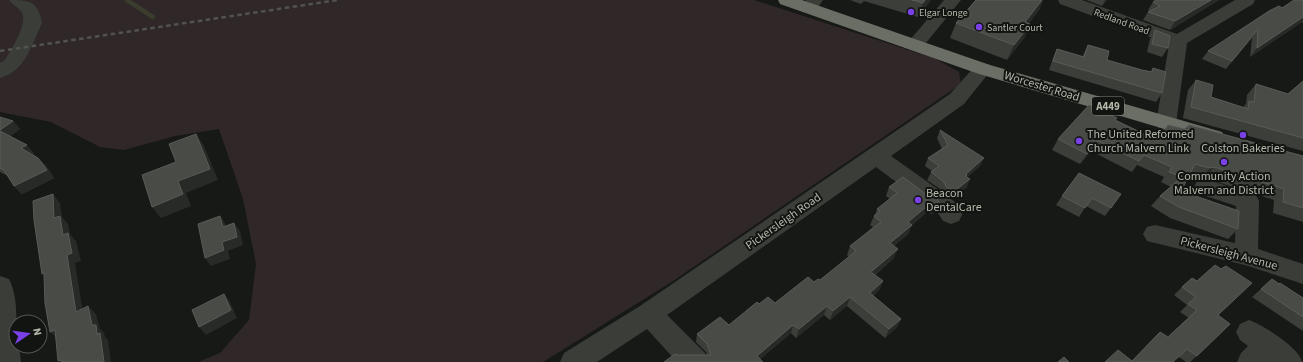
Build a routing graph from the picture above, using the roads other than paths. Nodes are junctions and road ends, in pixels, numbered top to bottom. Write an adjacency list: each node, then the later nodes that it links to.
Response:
1 (17, 0): 9 (street)
2 (786, 0): 6 (highway, Worcester Road / A449)
3 (953, 0): 8 (street)
4 (1066, 0): 7 (street, Redland Road)
5 (1247, 0): 7 (street)
6 (812, 4): 8 (highway, Worcester Road / A449)
7 (1178, 41): 11 (street)
8 (915, 45): 10 (highway, Worcester Road / A449)
9 (6, 67)
10 (983, 69): 11 (highway, Worcester Road / A449); 13 (street, Pickersleigh Road)
11 (1166, 124): 12 (highway, Worcester Road / A449)
12 (1231, 141)
13 (876, 156): 15 (street); 20 (street, Pickersleigh Road)
14 (1205, 187): 17 (street)
15 (942, 205)
16 (1155, 234): 17 (street, Pickersleigh Avenue)
17 (1246, 256): 18 (street, Pickersleigh Avenue)
18 (1303, 274)
19 (0, 286): 21 (street)
20 (649, 314): 25 (street, Pickersleigh Road); 26 (street)
21 (1, 316): 24 (street)
22 (1256, 346): 23 (street)
23 (1289, 361)
24 (7, 362)
25 (574, 362)
26 (695, 362)

